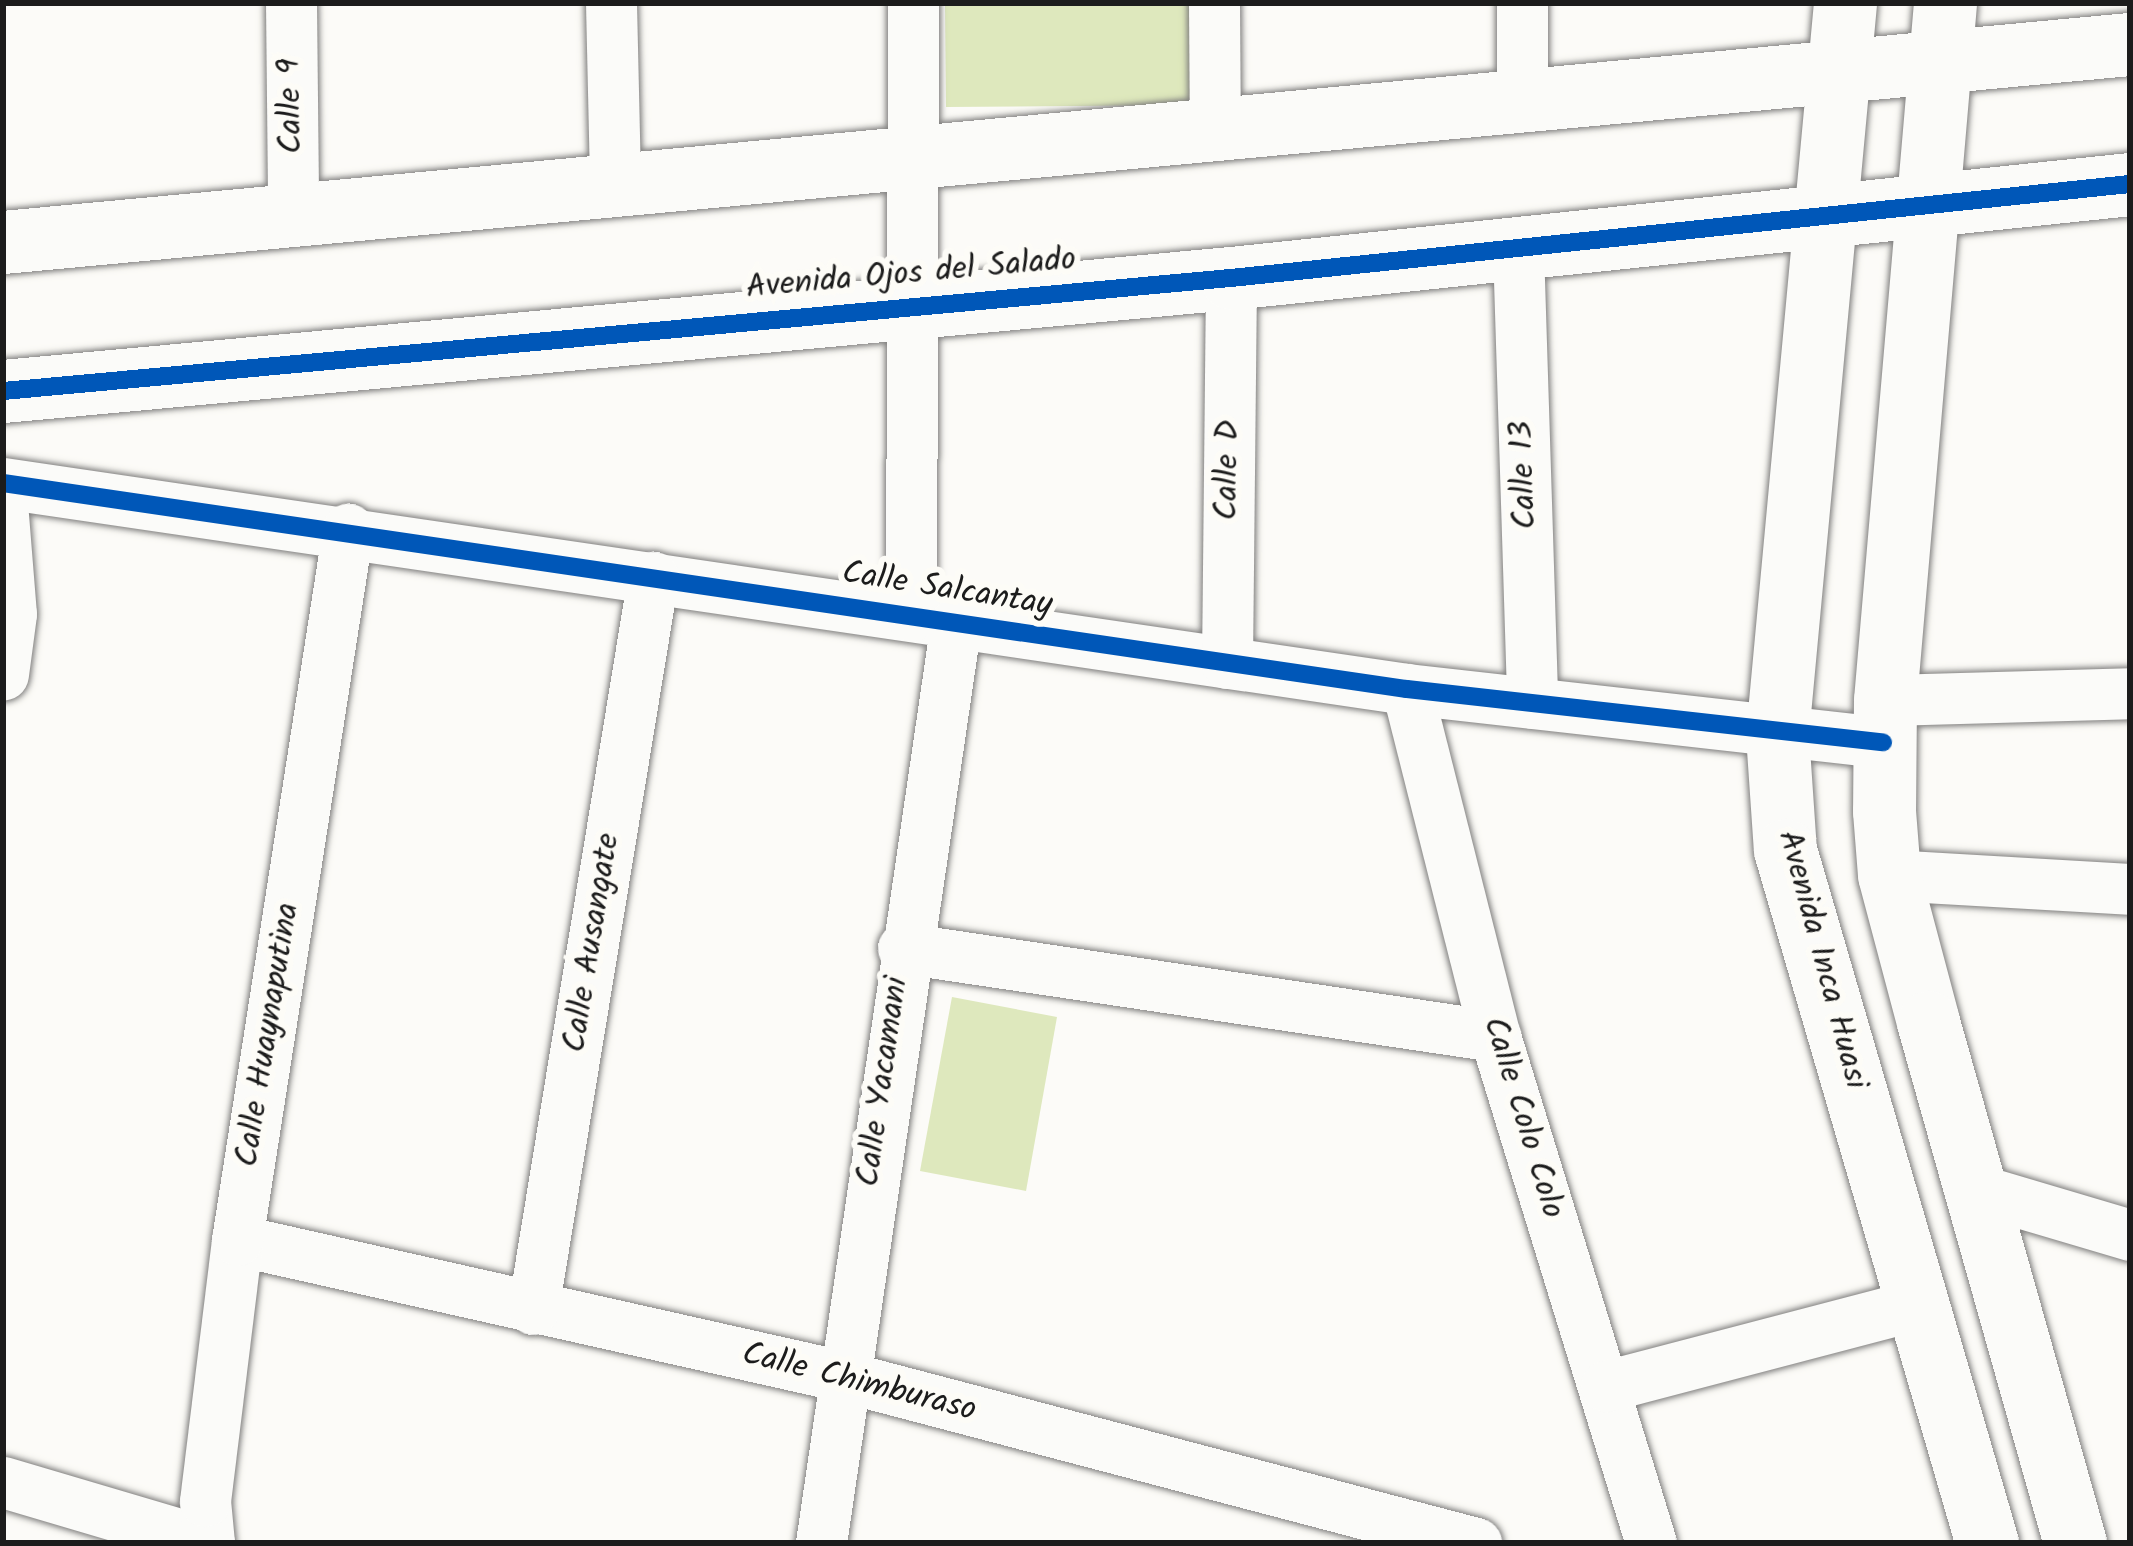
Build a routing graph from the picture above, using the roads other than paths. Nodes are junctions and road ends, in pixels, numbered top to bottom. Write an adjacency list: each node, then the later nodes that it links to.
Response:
1 (291, 3): 16 (street, Calle 9)
2 (611, 3): 13 (street)
3 (913, 3): 12 (street, Calle Yacamani)
4 (1214, 3): 11 (street)
5 (1522, 3): 10 (street)
6 (1845, 3): 9 (street, Avenida Inca Huasi)
7 (1943, 33): 8 (street); 9 (street); 15 (street)
8 (2130, 44)
9 (1841, 71): 10 (street); 17 (street, Avenida Inca Huasi)
10 (1522, 101): 11 (street)
11 (1215, 135): 12 (street)
12 (912, 158): 13 (street); 21 (street, Calle Yacamani)
13 (615, 182): 16 (street)
14 (2130, 184): 15 (street, Avenida Ojos del Salado)
15 (1930, 202): 17 (street, Avenida Ojos del Salado); 33 (street)
16 (293, 210): 18 (street)
17 (1824, 211): 19 (street, Avenida Ojos del Salado); 34 (street, Avenida Inca Huasi)
18 (3, 242)
19 (1519, 248): 20 (street, Avenida Ojos del Salado); 32 (street, Calle 13)
20 (1231, 278): 21 (street, Avenida Ojos del Salado); 28 (street, Calle D)
21 (911, 304): 22 (street, Avenida Ojos del Salado); 27 (street, Calle Yacamani)
22 (3, 392)
23 (3, 484): 25 (street, Calle Salcantay)
24 (3, 515): 29 (street)
25 (348, 529): 26 (street, Calle Salcantay); 41 (street, Calle Huaynaputina)
26 (653, 577): 27 (street, Calle Salcantay); 43 (street, Calle Ausangate)
27 (934, 619): 28 (street, Calle Salcantay); 37 (street, Calle Yacamani)
28 (1227, 663): 30 (street, Calle Salcantay)
29 (3, 674)
30 (1407, 689): 32 (street, Calle Salcantay); 38 (street, Calle Colo Colo)
31 (2130, 693): 33 (street, Calle Salcantay)
32 (1532, 703): 34 (street, Calle Salcantay)
33 (1884, 721): 34 (street, Calle Salcantay); 35 (street)
34 (1777, 734): 42 (street, Avenida Inca Huasi)
35 (1889, 874): 36 (street); 39 (street)
36 (2130, 889)
37 (902, 948): 38 (street); 44 (street, Calle Yacamani)
38 (1496, 1036): 45 (street, Calle Colo Colo)
39 (1975, 1189): 40 (street); 52 (street)
40 (2130, 1235)
41 (237, 1240): 43 (street, Calle Chimburaso); 47 (street, Calle Huaynaputina)
42 (1918, 1304): 45 (street); 51 (street, Avenida Inca Huasi)
43 (533, 1309): 44 (street, Calle Chimburaso)
44 (842, 1376): 48 (street, Calle Yacamani); 49 (street, Calle Chimburaso)
45 (1606, 1386): 50 (street, Calle Colo Colo)
46 (3, 1482): 47 (street)
47 (209, 1543)
48 (821, 1543)
49 (1477, 1543)
50 (1651, 1543)
51 (1987, 1543)
52 (2075, 1543)

